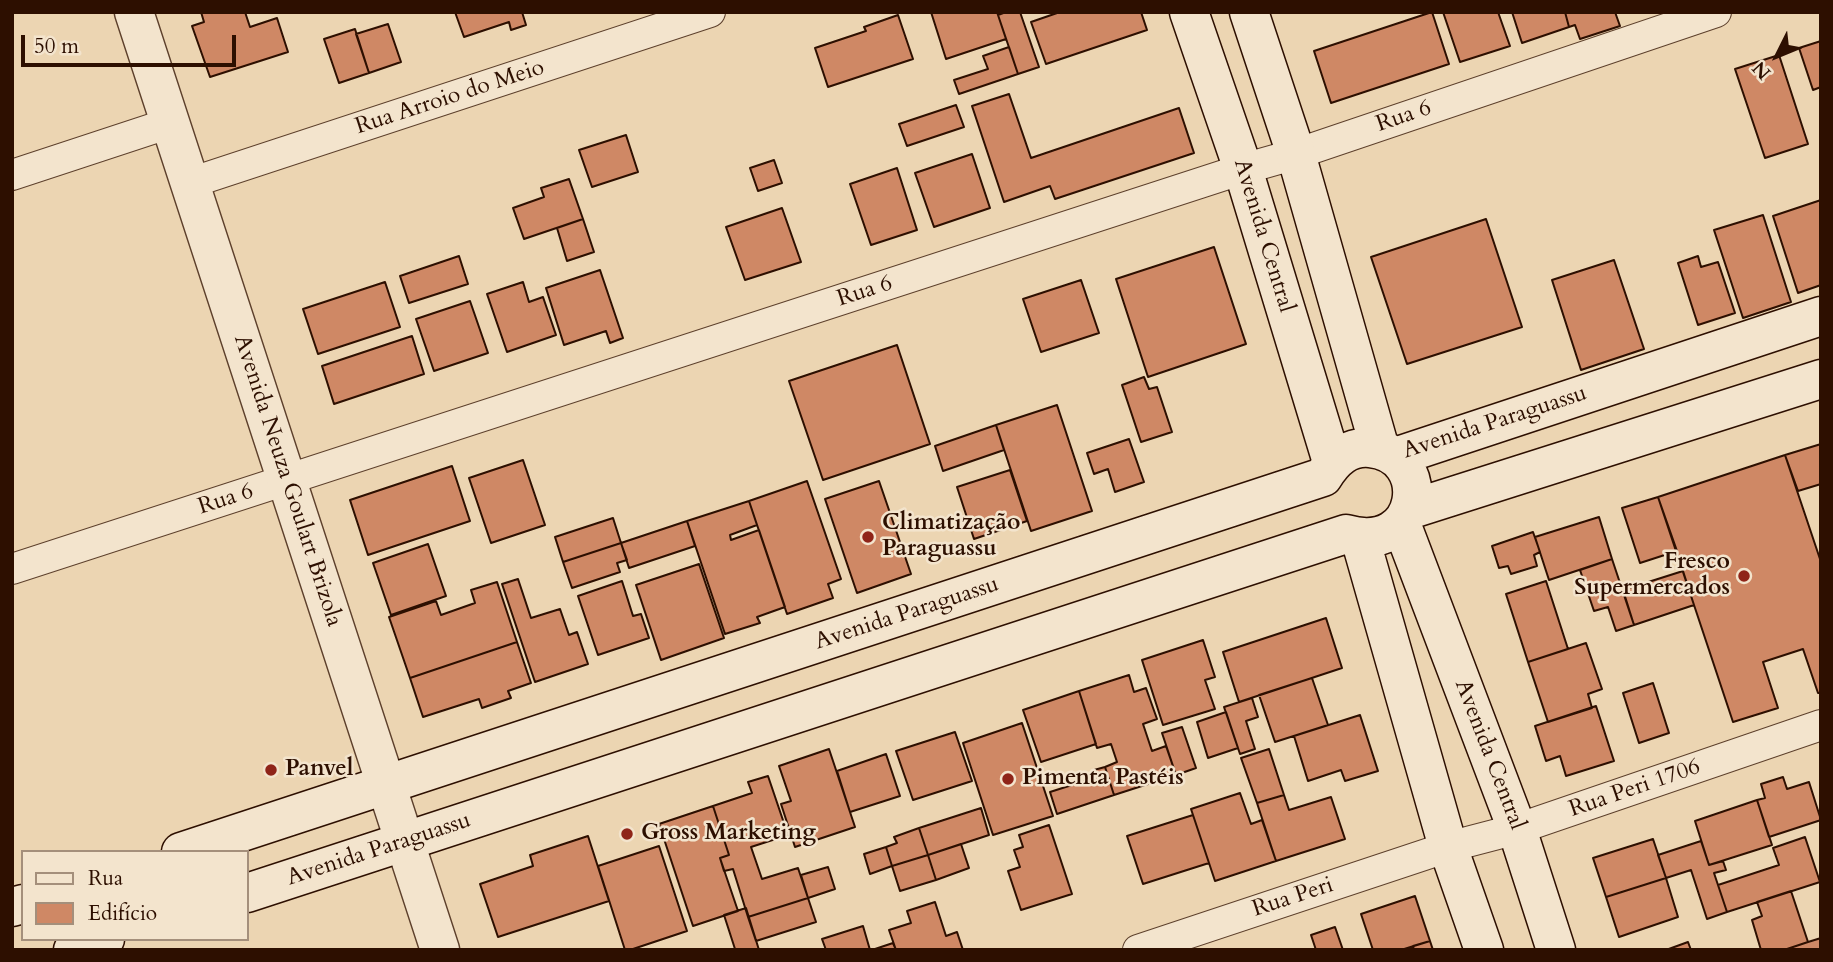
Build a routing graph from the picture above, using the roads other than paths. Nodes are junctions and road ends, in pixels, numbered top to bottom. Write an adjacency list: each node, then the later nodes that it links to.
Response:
1 (134, 12): 6 (main road, Avenida Neuza Goulart Brizola)
2 (710, 12): 10 (street, Rua Arroio do Meio)
3 (1189, 12): 8 (main road, Avenida Central)
4 (1249, 12): 7 (main road, Avenida Central)
5 (1716, 12): 7 (street, Rua 6)
6 (170, 122): 9 (street); 10 (main road, Avenida Neuza Goulart Brizola)
7 (1296, 154): 8 (street, Rua 6); 13 (main road, Avenida Central)
8 (1243, 169): 14 (main road, Avenida Central); 15 (street, Rua 6)
9 (12, 175)
10 (190, 183): 15 (main road, Avenida Neuza Goulart Brizola)
11 (1821, 316): 13 (main road, Avenida Paraguassu)
12 (1821, 379): 16 (main road, Avenida Paraguassu)
13 (1387, 453): 14 (main road, Avenida Paraguassu); 16 (main road, Avenida Central)
14 (1328, 469): 17 (main road, Avenida Central); 19 (main road, Avenida Paraguassu)
15 (287, 480): 18 (street, Rua 6); 22 (main road, Avenida Neuza Goulart Brizola)
16 (1405, 517): 17 (main road, Avenida Paraguassu); 23 (main road, Avenida Central)
17 (1353, 536): 20 (main road, Avenida Paraguassu); 25 (main road, Avenida Central)
18 (12, 569)
19 (888, 621): 20 (main road); 22 (main road, Avenida Paraguassu)
20 (906, 678): 24 (main road, Avenida Paraguassu)
21 (1821, 725): 23 (street, Rua Peri 1706)
22 (386, 785): 24 (main road, Avenida Neuza Goulart Brizola); 26 (main road, Avenida Paraguassu)
23 (1517, 829): 25 (street, Rua Peri 1706); 33 (main road, Avenida Central)
24 (405, 841): 27 (main road, Avenida Paraguassu); 30 (main road, Avenida Neuza Goulart Brizola)
25 (1448, 846): 31 (street, Rua Peri); 32 (main road, Avenida Central)
26 (187, 850)
27 (248, 893)
28 (99, 941): 29 (main road)
29 (73, 950)
30 (440, 950)
31 (1138, 950)
32 (1484, 950)
33 (1556, 950)

